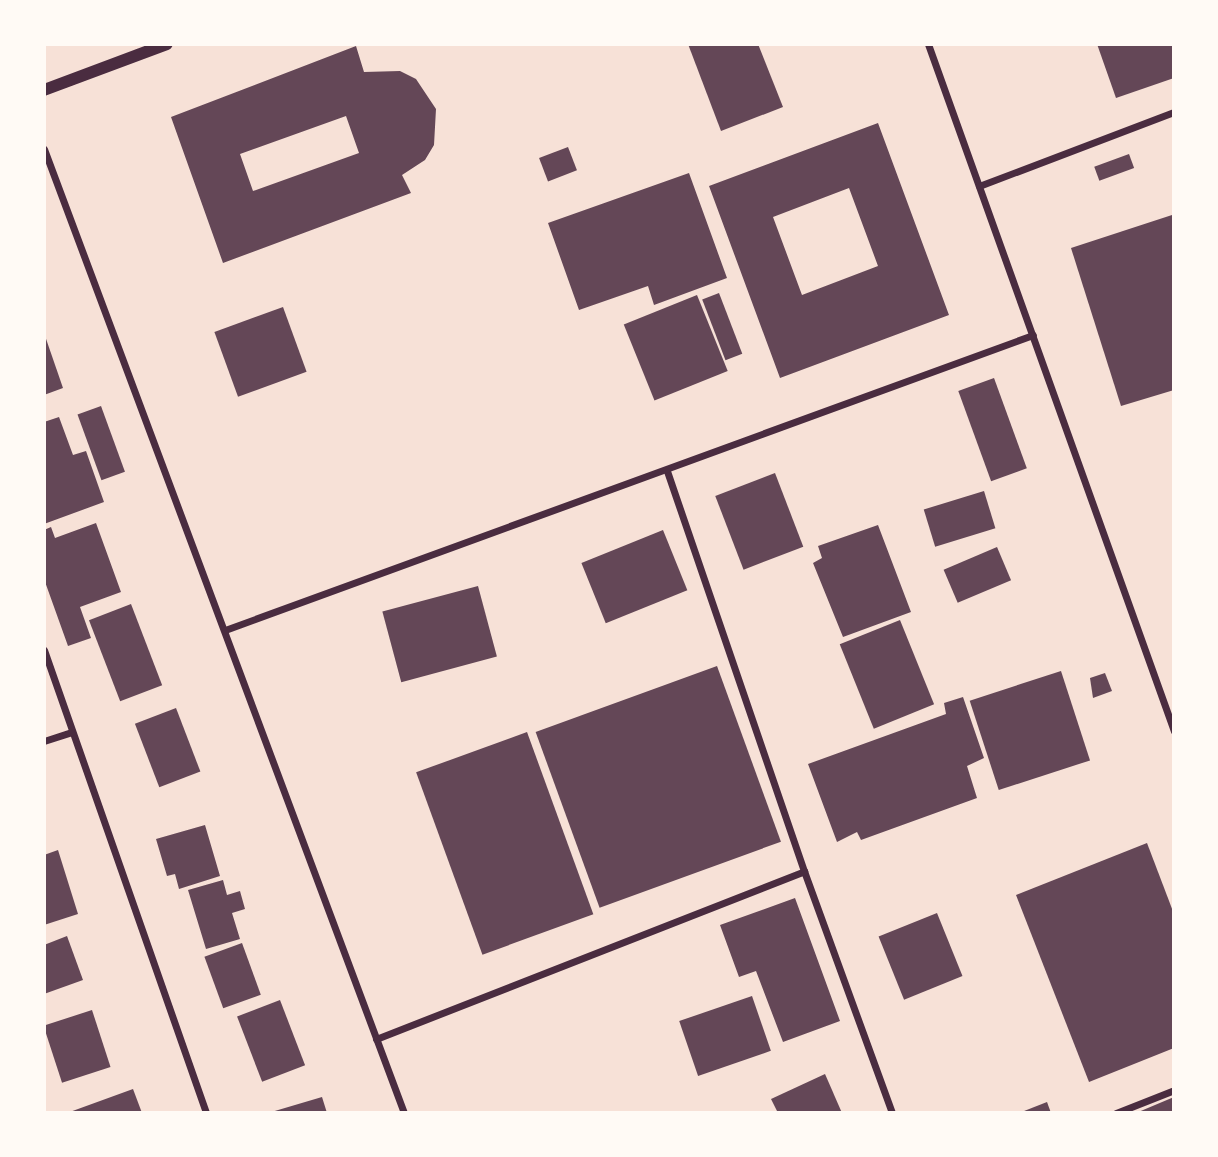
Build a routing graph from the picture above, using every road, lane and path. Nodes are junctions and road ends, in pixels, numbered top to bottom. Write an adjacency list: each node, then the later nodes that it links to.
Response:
1 (167, 44): 3 (street)
2 (928, 44): 6 (street)
3 (44, 90)
4 (1174, 112): 6 (street)
5 (44, 149): 9 (street)
6 (979, 186): 7 (street)
7 (1033, 335): 8 (street); 11 (street)
8 (667, 471): 9 (street); 14 (street)
9 (225, 630): 15 (street)
10 (44, 650): 12 (street)
11 (1174, 731)
12 (71, 732): 13 (street); 17 (street)
13 (44, 741)
14 (804, 871): 15 (street); 19 (street)
15 (376, 1039): 18 (street)
16 (1174, 1090): 20 (street)
17 (206, 1113)
18 (404, 1113)
19 (892, 1113)
20 (1116, 1113)

